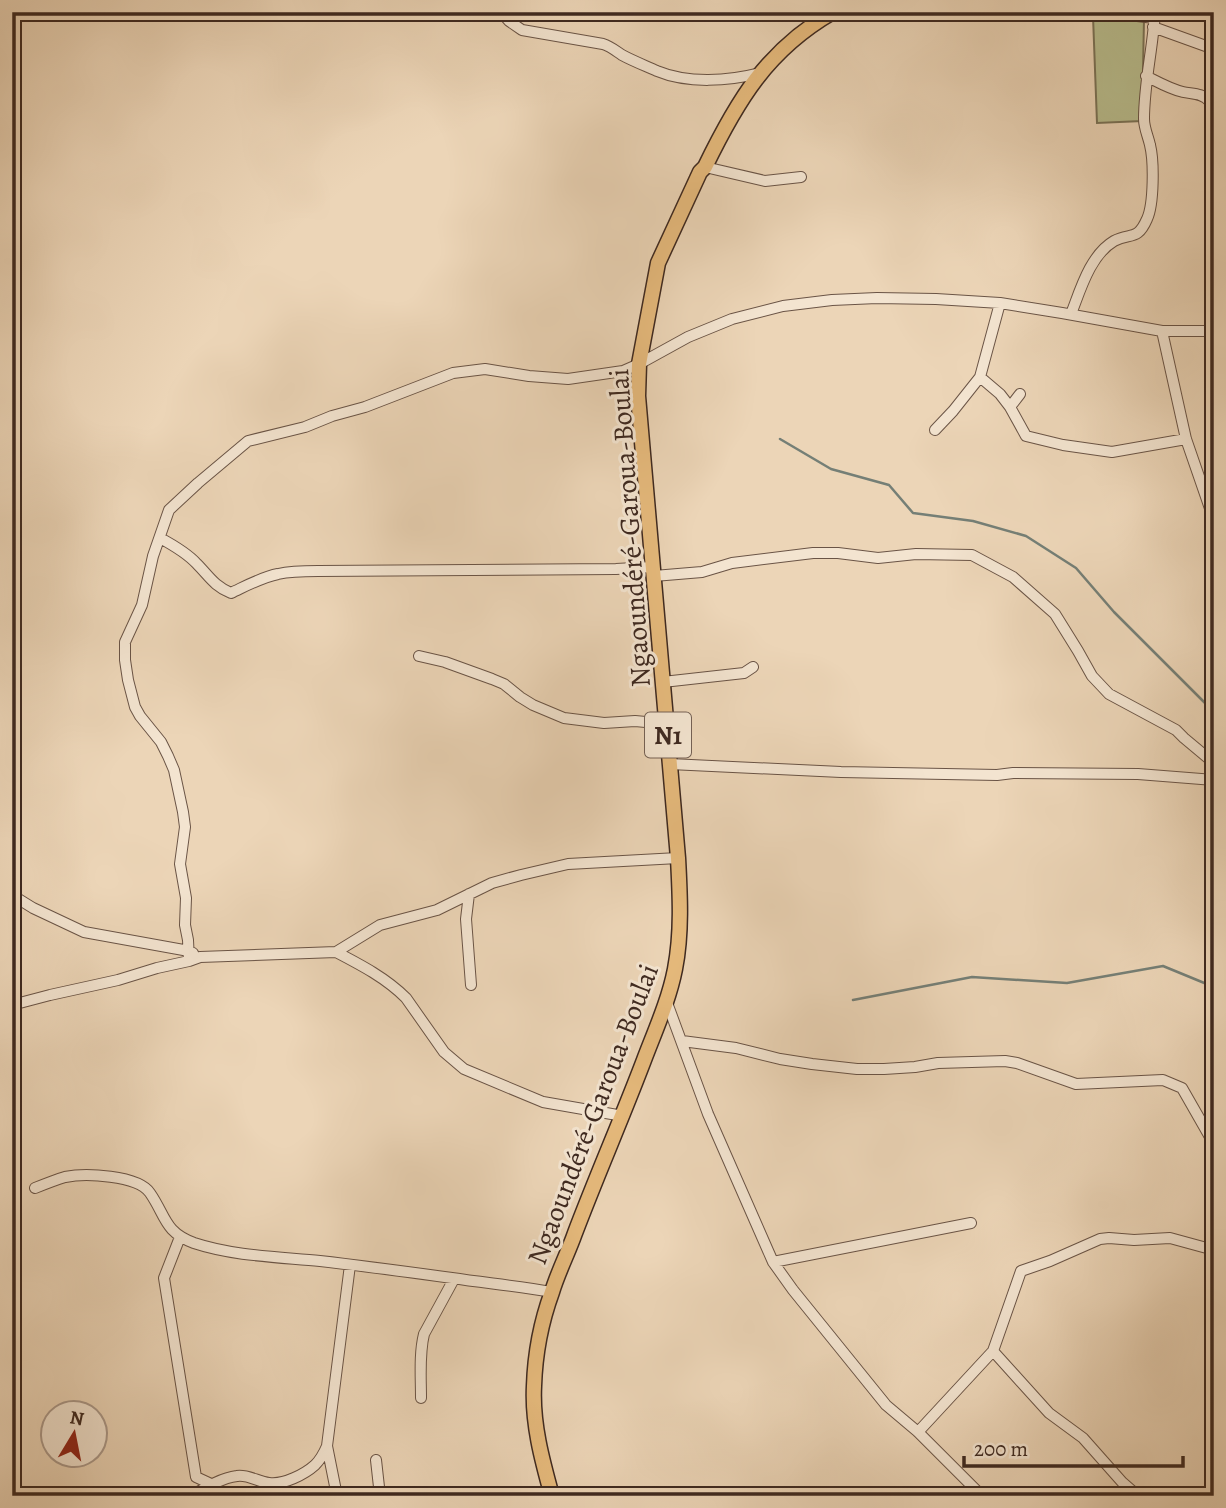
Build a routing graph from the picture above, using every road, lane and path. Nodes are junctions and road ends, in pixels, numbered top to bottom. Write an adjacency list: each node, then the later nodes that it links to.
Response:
1 (500, 12): 6 (street)
2 (834, 12): 6 (highway, Ngaoundéré-Garoua-Boulai / N1)
3 (1121, 12): 4 (street)
4 (1154, 19): 5 (street); 7 (street)
5 (1214, 49)
6 (760, 73): 9 (highway, Ngaoundéré-Garoua-Boulai / N1)
7 (1146, 76): 8 (street); 12 (street)
8 (1214, 129)
9 (705, 167): 10 (street); 15 (highway, Ngaoundéré-Garoua-Boulai / N1)
10 (801, 177)
11 (1000, 303): 12 (street); 15 (street); 16 (street)
12 (1071, 314): 13 (street)
13 (1162, 331): 14 (street); 20 (street)
14 (1214, 331)
15 (639, 364): 22 (street); 23 (highway, Ngaoundéré-Garoua-Boulai / N1)
16 (980, 377): 18 (street); 19 (street)
17 (1020, 394): 18 (street)
18 (1010, 407): 20 (street)
19 (935, 430)
20 (1186, 439): 21 (street)
21 (1214, 520)
22 (160, 538): 23 (street); 35 (street)
23 (653, 572): 26 (highway, Ngaoundéré-Garoua-Boulai / N1); 28 (street)
24 (419, 656): 27 (street)
25 (753, 667): 26 (street)
26 (663, 681): 27 (highway, Ngaoundéré-Garoua-Boulai / N1)
27 (667, 724): 29 (highway, Ngaoundéré-Garoua-Boulai / N1)
28 (1214, 763)
29 (670, 764): 30 (street); 31 (highway, Ngaoundéré-Garoua-Boulai / N1)
30 (1214, 780)
31 (678, 858): 32 (street); 37 (highway, Ngaoundéré-Garoua-Boulai / N1)
32 (469, 894): 34 (street); 36 (street)
33 (12, 895): 35 (street)
34 (336, 952): 35 (street); 40 (street)
35 (189, 956): 38 (street)
36 (471, 985)
37 (666, 999): 39 (street); 40 (highway, Ngaoundéré-Garoua-Boulai / N1)
38 (12, 1005)
39 (682, 1041): 41 (street); 46 (street)
40 (623, 1116): 49 (highway, Ngaoundéré-Garoua-Boulai / N1)
41 (1214, 1144)
42 (35, 1188): 44 (street)
43 (971, 1223): 46 (street)
44 (180, 1237): 47 (street); 55 (street)
45 (1214, 1250): 50 (street)
46 (773, 1262): 52 (street)
47 (350, 1265): 48 (street); 53 (street)
48 (454, 1279): 49 (street); 51 (street)
49 (552, 1292): 59 (highway, Ngaoundéré-Garoua-Boulai / N1)
50 (993, 1351): 52 (street); 61 (street)
51 (421, 1398)
52 (918, 1432): 60 (street)
53 (327, 1446): 55 (street); 57 (street)
54 (376, 1460): 58 (street)
55 (211, 1484): 56 (street)
56 (191, 1496)
57 (337, 1496)
58 (380, 1496)
59 (552, 1496)
60 (982, 1496)
61 (1138, 1496)

